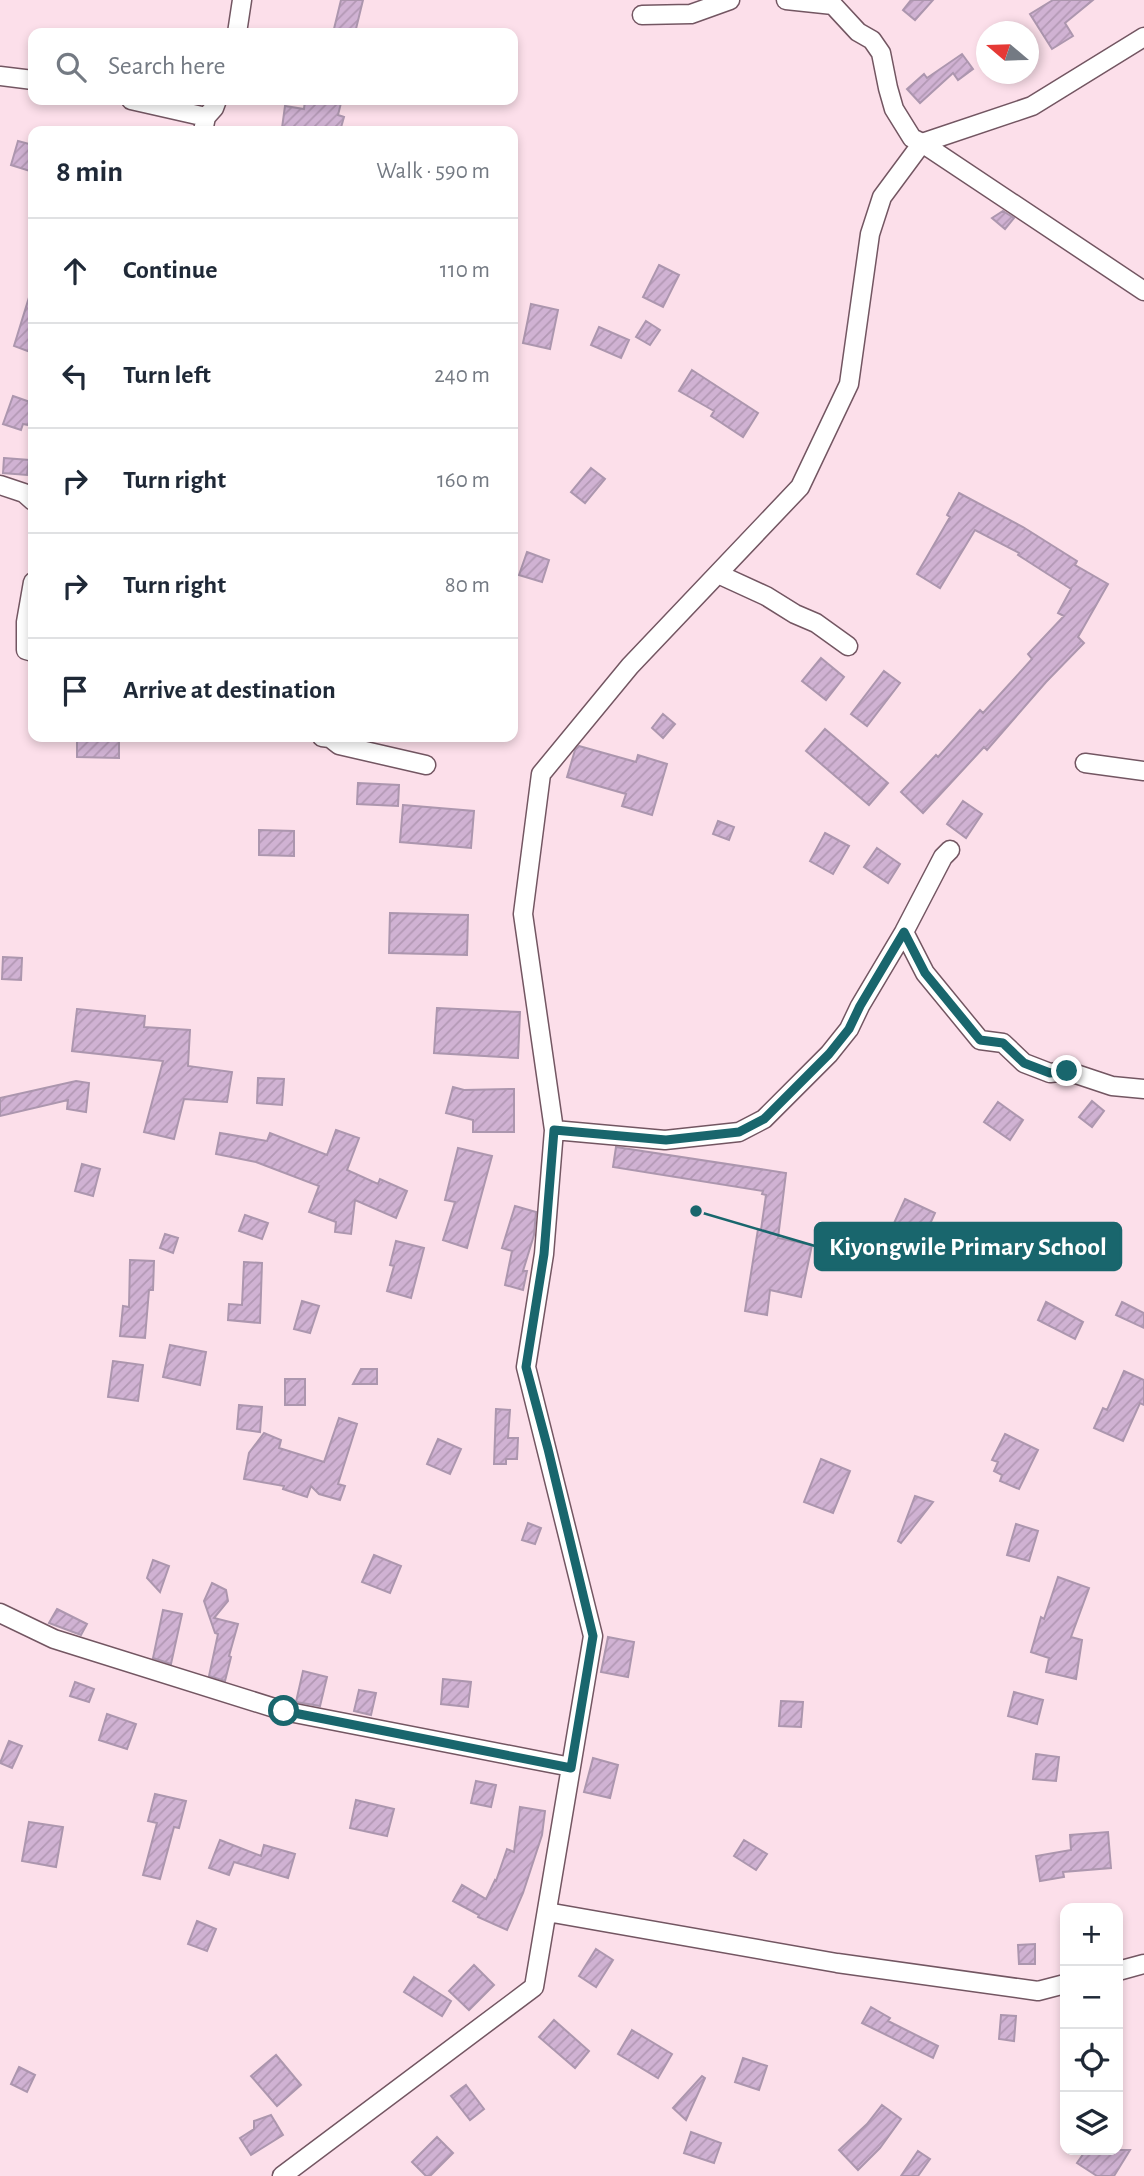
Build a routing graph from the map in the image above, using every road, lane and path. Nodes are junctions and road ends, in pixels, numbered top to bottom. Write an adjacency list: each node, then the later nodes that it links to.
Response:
1 (242, 0): 5 (street)
2 (730, 0): 4 (street)
3 (786, 0): 12 (street)
4 (642, 15)
5 (238, 28)
6 (1144, 37): 12 (street)
7 (0, 76): 8 (street)
8 (28, 79)
9 (146, 105): 11 (street)
10 (215, 105): 11 (street)
11 (205, 124)
12 (922, 143): 13 (street); 16 (street)
13 (1144, 291)
14 (0, 485): 15 (street)
15 (28, 497)
16 (718, 573): 18 (street); 27 (street)
17 (28, 611): 19 (street)
18 (848, 646)
19 (28, 651)
20 (335, 742): 22 (street)
21 (1085, 763): 23 (street)
22 (426, 765)
23 (1144, 771)
24 (950, 850): 25 (street)
25 (904, 932): 26 (street); 27 (street)
26 (1144, 1089)
27 (554, 1130): 29 (street)
28 (0, 1613): 29 (street)
29 (571, 1768): 30 (street)
30 (547, 1912): 33 (street); 34 (street)
31 (1144, 1964): 32 (street)
32 (1123, 1970)
33 (1060, 1985)
34 (282, 2176)

